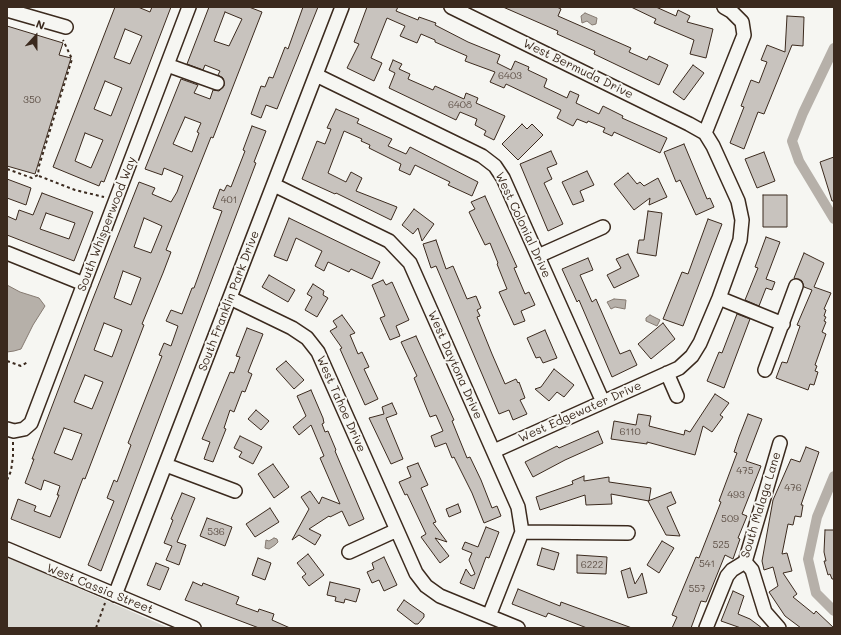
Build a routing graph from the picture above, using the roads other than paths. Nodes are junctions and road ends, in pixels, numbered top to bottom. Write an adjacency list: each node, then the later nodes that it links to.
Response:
1 (189, 7): 7 (street, South Whisperwood Way)
2 (342, 7): 8 (street, South Franklin Park Drive)
3 (451, 7): 10 (street, West Bermuda Drive)
4 (724, 7): 10 (street)
5 (7, 10): 6 (street)
6 (66, 27)
7 (167, 65): 9 (street); 15 (street, South Whisperwood Way)
8 (316, 75): 11 (street, South Franklin Park Drive); 14 (street, West Colonial Drive)
9 (217, 83)
10 (705, 133): 18 (street, West Edgewater Drive)
11 (274, 185): 17 (street, South Franklin Park Drive); 26 (street, West Daytona Drive)
12 (603, 227): 14 (street)
13 (7, 253): 15 (street)
14 (538, 256): 23 (street, West Colonial Drive)
15 (84, 284): 24 (street, South Whisperwood Way)
16 (796, 286): 19 (street)
17 (230, 298): 27 (street, South Franklin Park Drive); 29 (street, West Tahoe Drive)
18 (719, 298): 19 (street); 21 (street, West Edgewater Drive)
19 (782, 324): 20 (street)
20 (765, 370)
21 (667, 373): 22 (street); 23 (street, West Edgewater Drive)
22 (677, 396)
23 (603, 402): 26 (street, West Edgewater Drive)
24 (11, 433)
25 (780, 443): 34 (street, South Malaga Lane)
26 (494, 451): 30 (street, West Daytona Drive)
27 (166, 465): 28 (street); 35 (street, South Franklin Park Drive)
28 (235, 491)
29 (397, 530): 33 (street); 36 (street, West Tahoe Drive)
30 (522, 532): 31 (street); 36 (street)
31 (628, 534)
32 (7, 549): 35 (street, West Cassia Street)
33 (349, 552)
34 (745, 562): 39 (street, South Malaga Lane); 40 (street)
35 (111, 599): 37 (street, West Cassia Street)
36 (489, 616): 38 (street, West Tahoe Drive)
37 (194, 628)
38 (518, 628)
39 (706, 628)
40 (779, 628)

